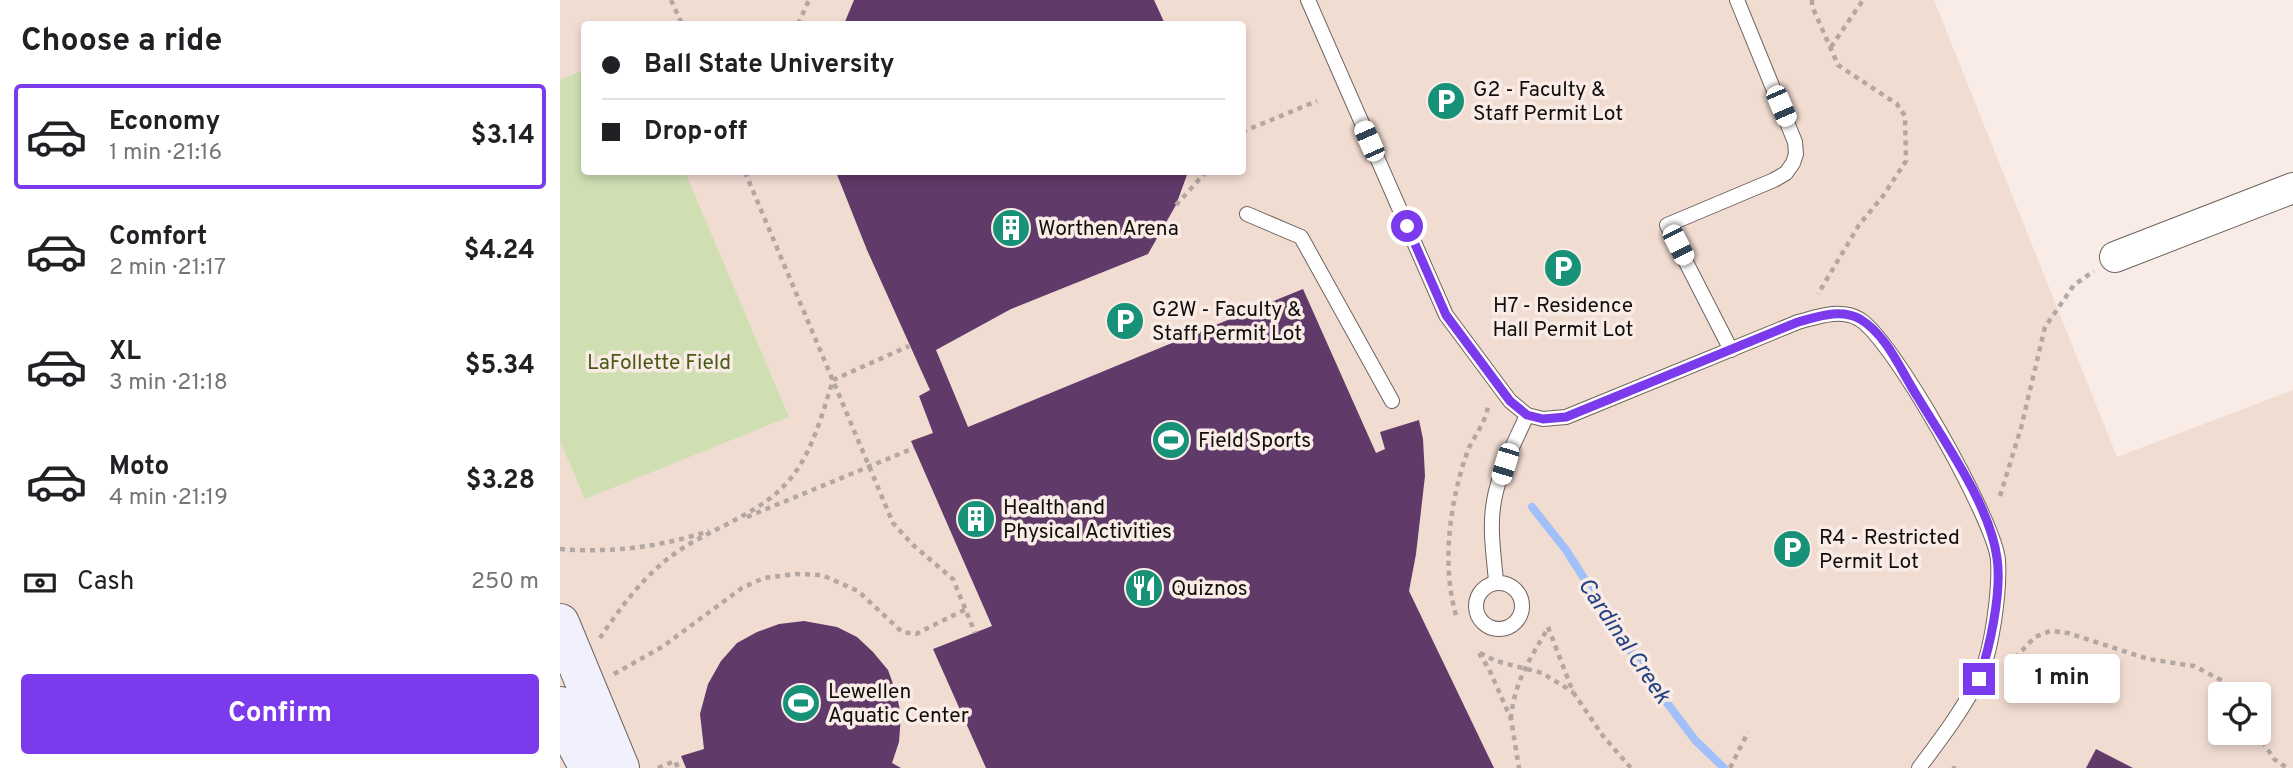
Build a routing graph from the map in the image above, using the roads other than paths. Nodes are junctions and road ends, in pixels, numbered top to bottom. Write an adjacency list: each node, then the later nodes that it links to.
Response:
1 (1308, 0): 8 (lane)
2 (1737, 0): 6 (lane)
3 (2293, 188): 5 (street)
4 (1247, 214): 7 (lane)
5 (2115, 257)
6 (1731, 351): 8 (lane); 14 (lane)
7 (1392, 401)
8 (1527, 415): 9 (lane)
9 (1496, 583)
10 (560, 623): 13 (main road)
11 (560, 706): 12 (main road)
12 (589, 768)
13 (620, 768)
14 (1919, 768)

